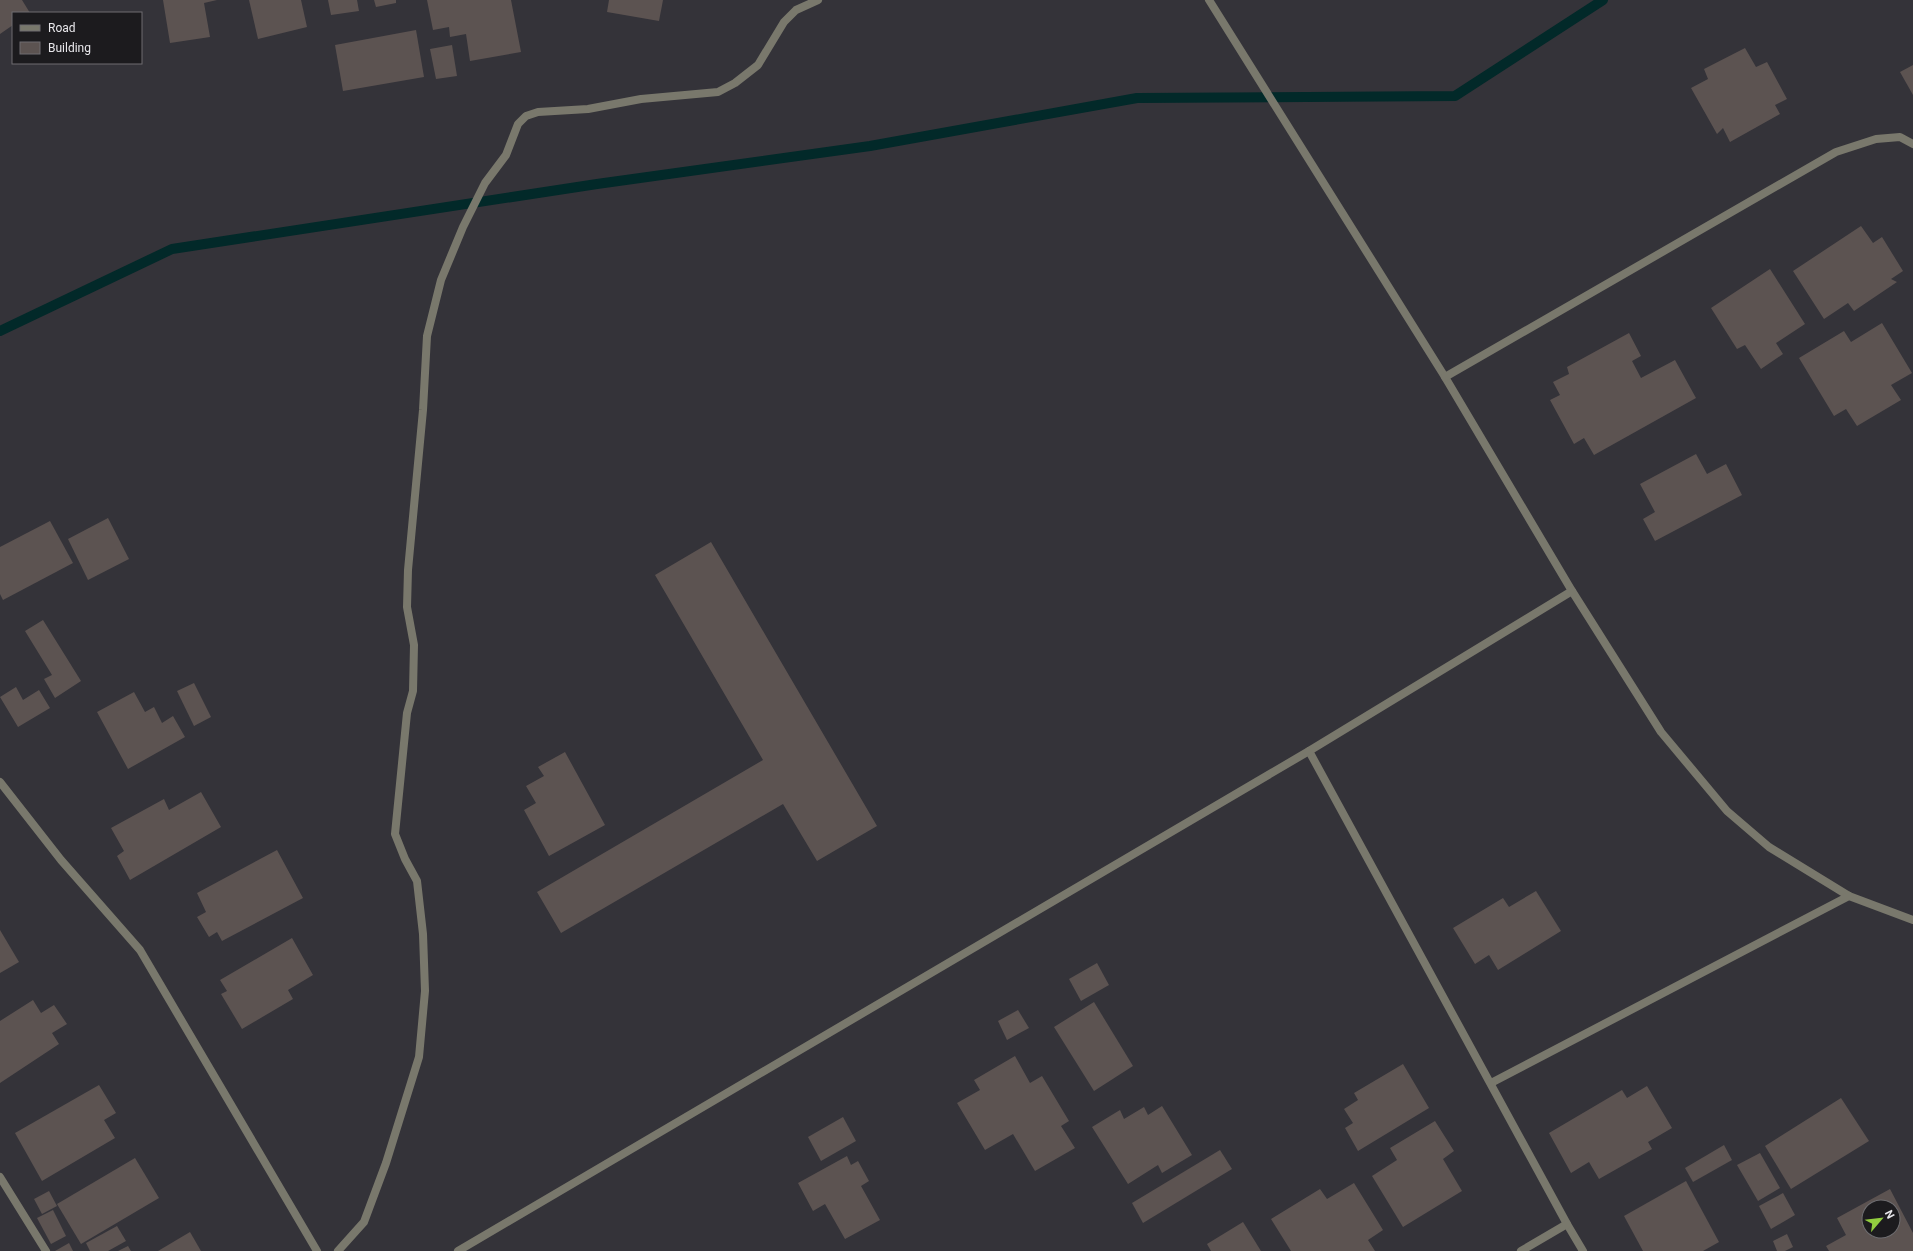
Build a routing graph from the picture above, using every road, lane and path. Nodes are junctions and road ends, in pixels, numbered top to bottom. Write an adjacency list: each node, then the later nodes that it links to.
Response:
1 (818, 0): 15 (street)
2 (1209, 0): 4 (street)
3 (1913, 144): 4 (street)
4 (1445, 377): 5 (street)
5 (1572, 591): 6 (street); 8 (street)
6 (1309, 751): 10 (street); 16 (street)
7 (0, 782): 14 (street)
8 (1849, 896): 9 (street); 10 (street)
9 (1913, 920)
10 (1491, 1083): 12 (street)
11 (0, 1177): 13 (street)
12 (1567, 1224): 17 (street); 18 (street)
13 (46, 1251)
14 (317, 1251)
15 (338, 1251)
16 (458, 1251)
17 (1521, 1251)
18 (1583, 1251)

